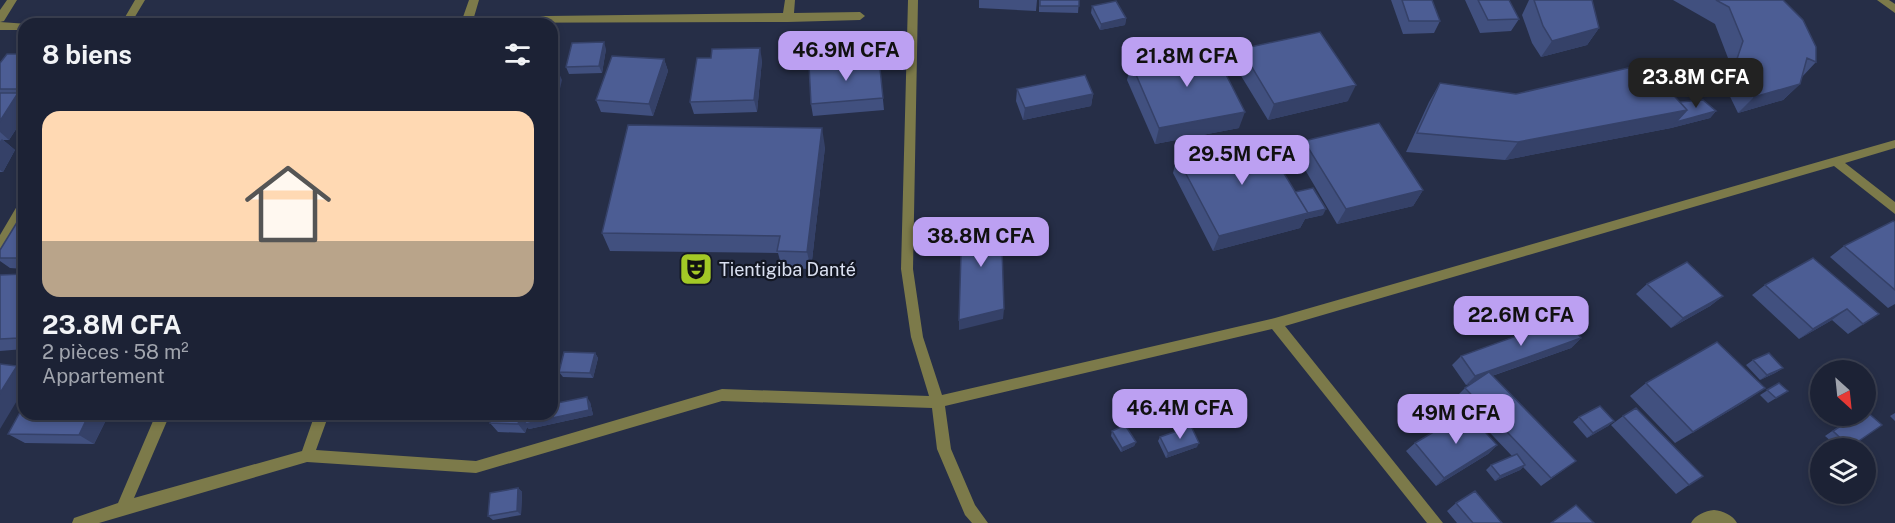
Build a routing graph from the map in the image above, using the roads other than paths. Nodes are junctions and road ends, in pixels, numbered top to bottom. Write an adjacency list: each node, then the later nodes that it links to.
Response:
1 (12, 0): 9 (street)
2 (140, 0): 10 (street)
3 (474, 0): 11 (street)
4 (790, 0): 12 (street)
5 (913, 0): 22 (street)
6 (1882, 0): 7 (street)
7 (1895, 9)
8 (860, 16): 12 (street)
9 (0, 18)
10 (130, 18)
11 (468, 18)
12 (788, 18): 13 (street)
13 (558, 21)
14 (0, 26): 15 (street)
15 (18, 26)
16 (1895, 144): 17 (street)
17 (1835, 161): 18 (street); 21 (street)
18 (1895, 209)
19 (18, 214): 20 (street)
20 (0, 246)
21 (1275, 323): 22 (street); 29 (street)
22 (938, 402): 25 (street); 28 (street)
23 (160, 420): 26 (street)
24 (320, 420): 25 (street)
25 (307, 456): 26 (street)
26 (123, 508): 27 (street)
27 (79, 523)
28 (981, 523)
29 (1436, 523)
30 (1698, 523): 31 (street)
31 (1730, 523)

